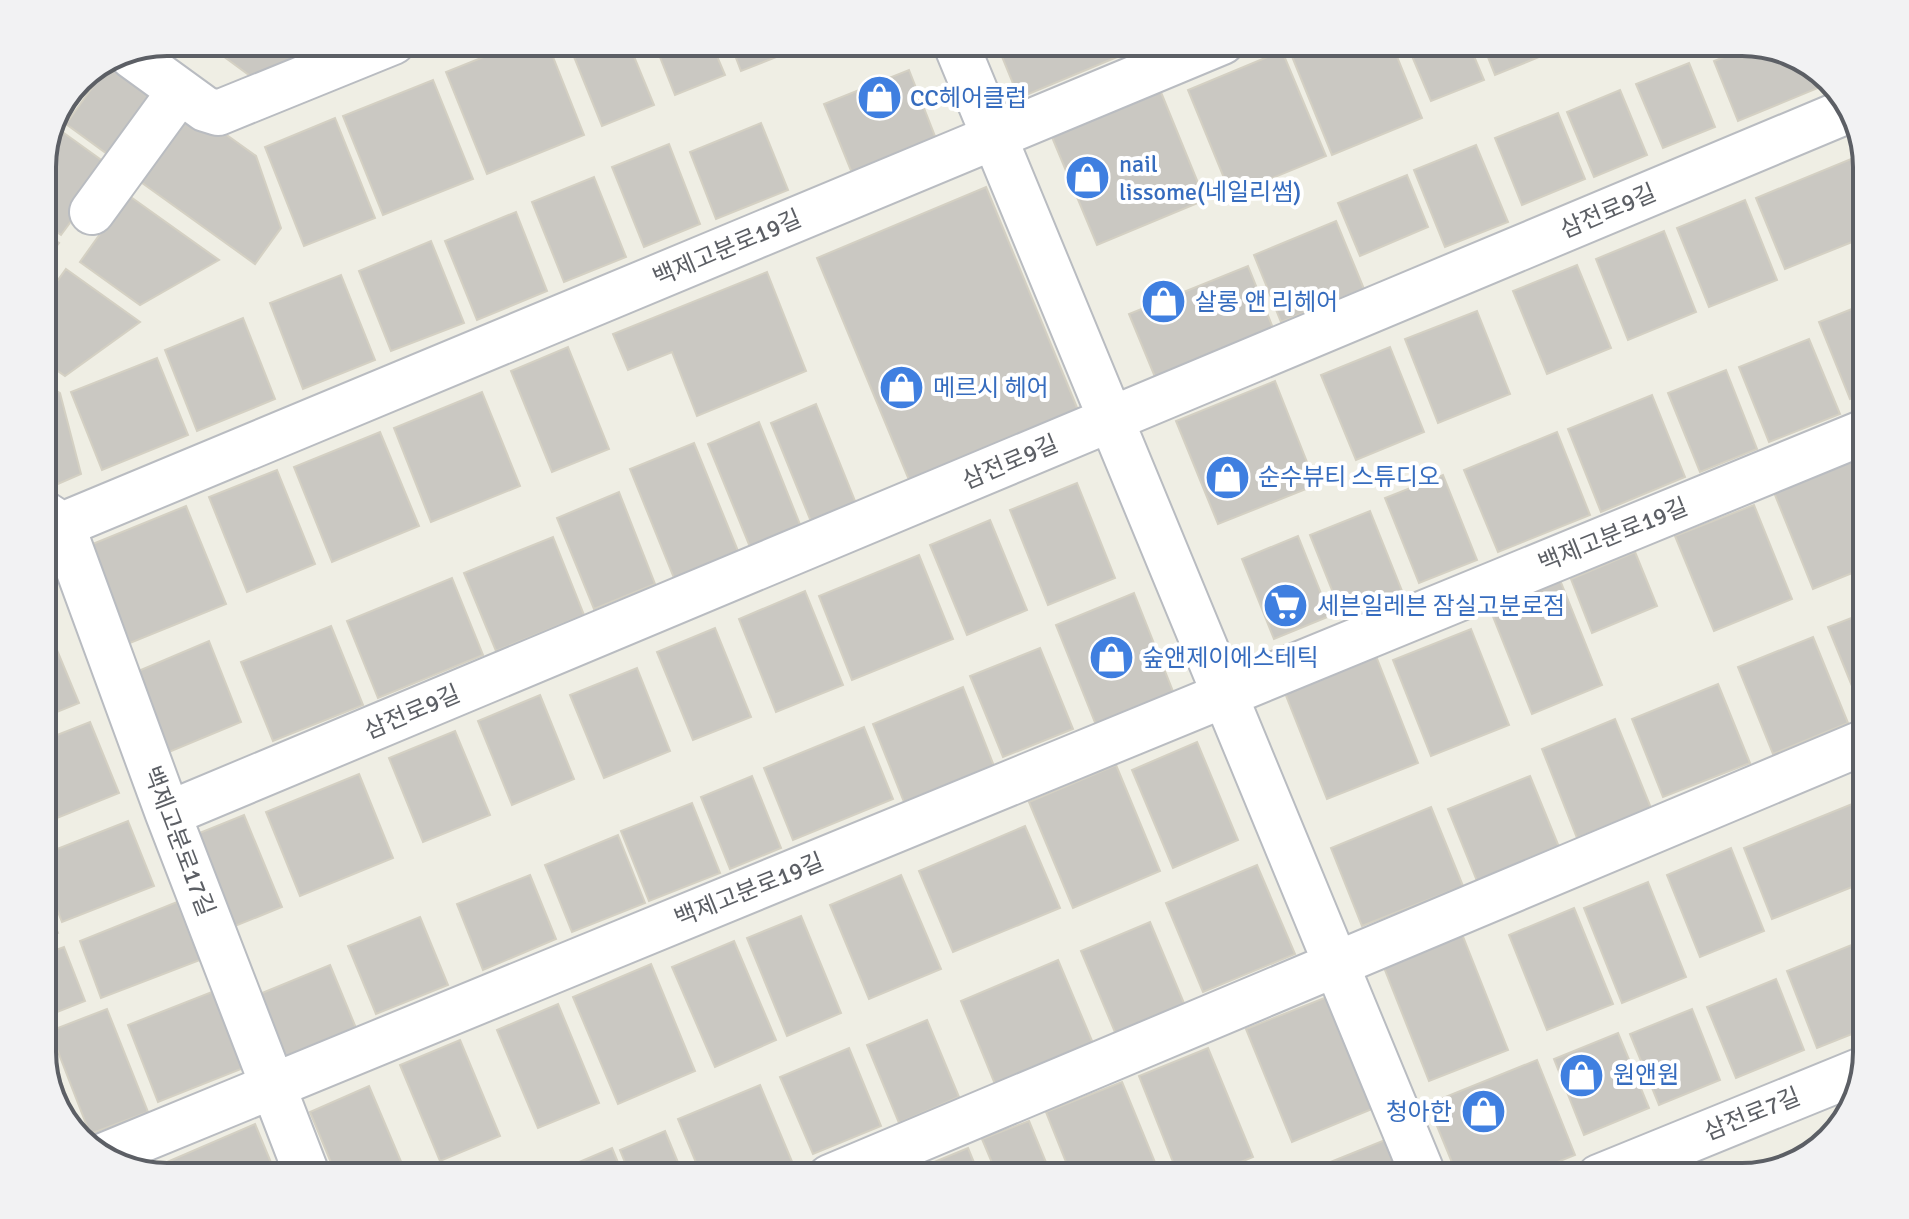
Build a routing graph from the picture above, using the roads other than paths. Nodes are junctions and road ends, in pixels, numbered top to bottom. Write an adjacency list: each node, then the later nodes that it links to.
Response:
1 (358, 56): 5 (street)
2 (961, 56): 7 (street)
3 (1188, 56): 7 (street, 백제고분로19길)
4 (138, 60): 5 (street)
5 (180, 91): 8 (street)
6 (1840, 114): 9 (street, 삼전로9길)
7 (994, 137): 9 (street); 11 (street, 백제고분로19길)
8 (92, 212)
9 (1111, 419): 13 (street); 15 (street, 삼전로9길)
10 (1853, 437): 13 (street, 백제고분로19길)
11 (56, 516)
12 (56, 528): 15 (street, 백제고분로17길)
13 (1226, 694): 16 (street); 18 (street, 백제고분로19길)
14 (1853, 747): 16 (street)
15 (168, 814): 18 (street, 백제고분로17길)
16 (1336, 964): 21 (street); 22 (street)
17 (1851, 1075): 23 (street, 삼전로7길)
18 (273, 1085): 19 (street, 백제고분로19길); 20 (street, 백제고분로17길)
19 (116, 1151)
20 (303, 1163)
21 (863, 1163)
22 (1418, 1163)
23 (1633, 1163)

